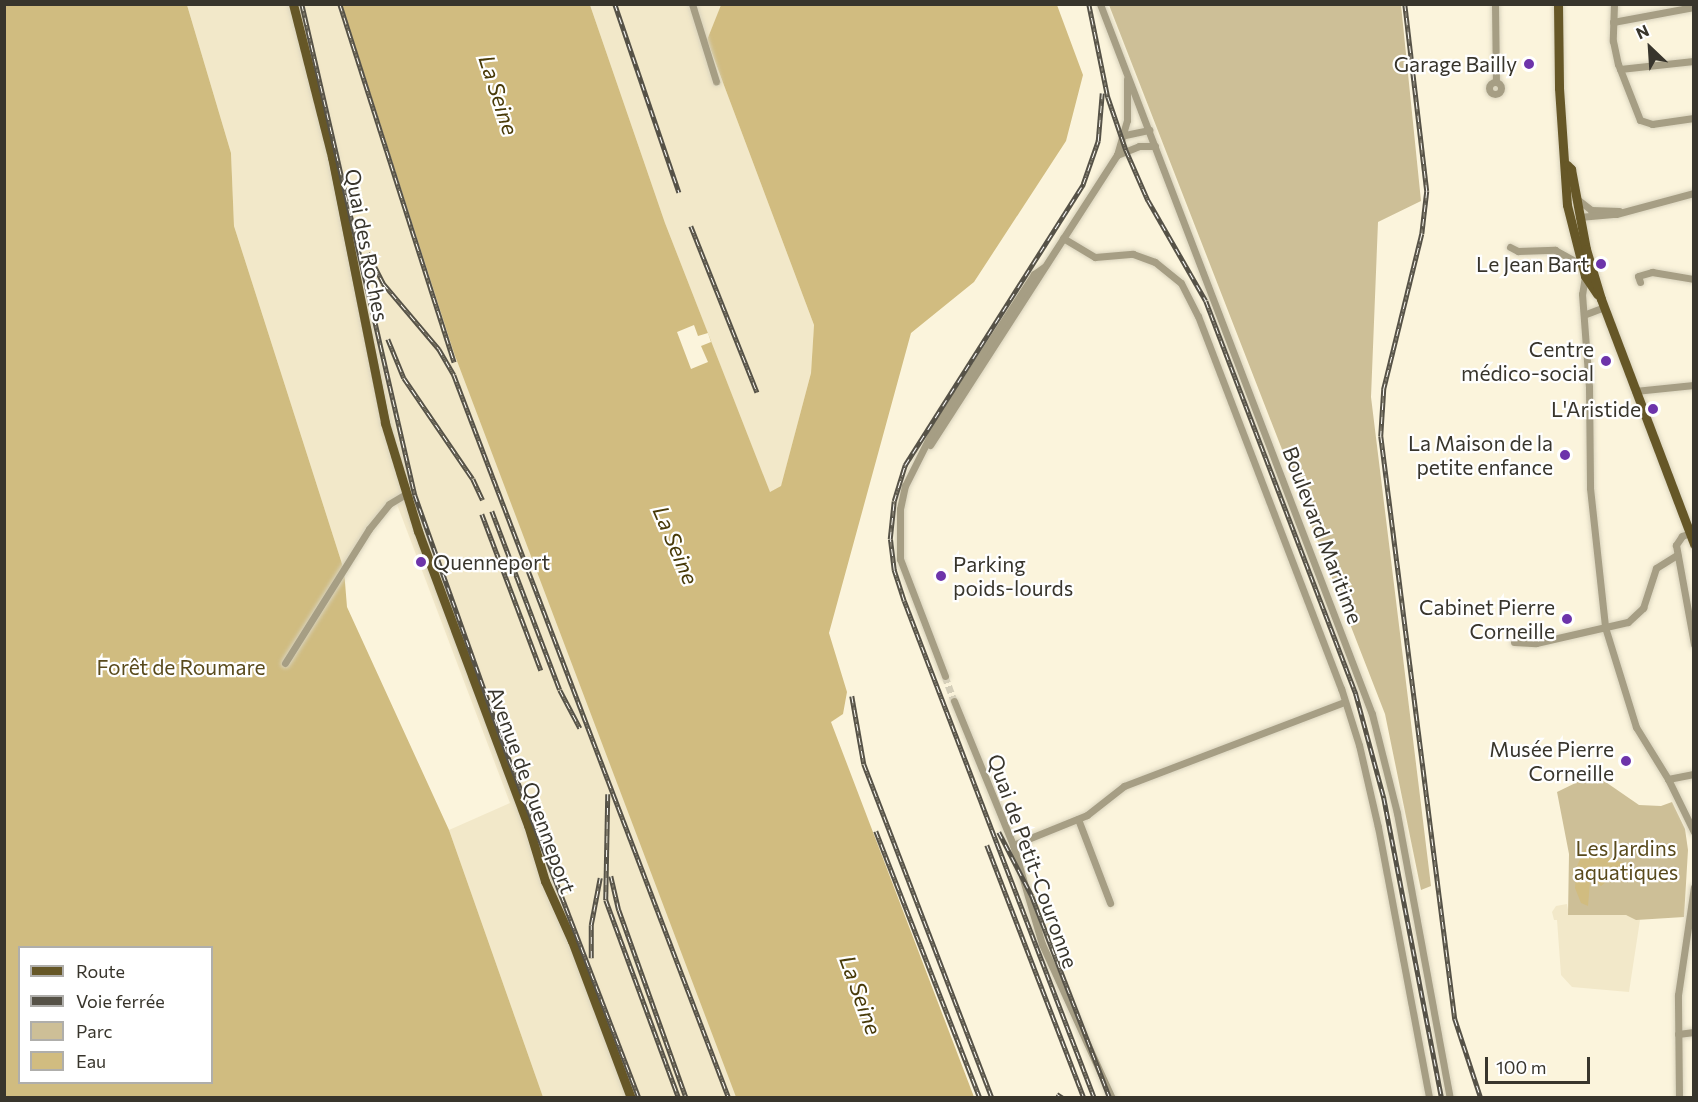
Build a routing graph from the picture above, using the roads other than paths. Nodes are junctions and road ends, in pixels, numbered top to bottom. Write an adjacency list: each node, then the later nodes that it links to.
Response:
1 (293, 4): 41 (main road, Quai des Roches)
2 (692, 4): 12 (street)
3 (1100, 4): 11 (street, Boulevard Maritime)
4 (1496, 4): 13 (street)
5 (1558, 4): 19 (main road)
6 (1614, 4): 8 (street)
7 (1694, 6): 8 (street)
8 (1613, 22): 10 (street)
9 (1694, 61): 10 (street)
10 (1620, 69): 14 (street)
11 (1128, 76): 15 (street, Boulevard Maritime); 16 (street)
12 (716, 81)
13 (1496, 81)
14 (1694, 118)
15 (1149, 130): 16 (street); 17 (street, Boulevard Maritime)
16 (1125, 135): 18 (street)
17 (1155, 146): 18 (street); 64 (street, Boulevard Maritime)
18 (1117, 155): 29 (street)
19 (1567, 165): 21 (main road); 22 (main road)
20 (1694, 193): 24 (street)
21 (1577, 199): 23 (street); 26 (main road)
22 (1567, 205): 26 (street); 27 (main road)
23 (1591, 210): 24 (street); 26 (street)
24 (1619, 211): 25 (street)
25 (1597, 216): 26 (street); 28 (street)
26 (1579, 217): 27 (street); 28 (main road)
27 (1573, 229): 31 (main road)
28 (1584, 237): 31 (main road)
29 (1063, 238): 49 (street); 51 (street)
30 (1510, 247): 32 (street)
31 (1582, 249): 32 (street); 33 (main road); 37 (main road)
32 (1564, 255): 33 (street)
33 (1582, 265): 34 (main road)
34 (1585, 276): 37 (main road); 38 (street)
35 (1694, 279): 36 (street)
36 (1640, 282)
37 (1602, 303): 38 (street); 40 (main road)
38 (1586, 314): 45 (street)
39 (1694, 385): 40 (street)
40 (1635, 391): 42 (main road)
41 (407, 493): 48 (street); 61 (main road, Avenue de Quenneport)
42 (1691, 532): 43 (main road); 44 (street)
43 (1694, 544)
44 (1677, 555): 45 (street); 47 (street)
45 (1605, 627): 46 (street); 53 (street)
46 (1514, 642)
47 (1694, 644)
48 (285, 663)
49 (945, 676)
50 (954, 701): 56 (street, Quai de Petit-Couronne)
51 (1344, 702): 54 (street); 63 (street)
52 (1694, 774): 53 (street)
53 (1668, 779): 55 (street)
54 (1078, 819): 56 (street); 58 (street)
55 (1694, 832)
56 (1013, 844): 62 (street, Quai de Petit-Couronne)
57 (1694, 887): 60 (street)
58 (1110, 903)
59 (1694, 1032): 60 (street)
60 (1678, 1034): 65 (street)
61 (631, 1098)
62 (1112, 1098)
63 (1429, 1098)
64 (1450, 1098)
65 (1679, 1098)

